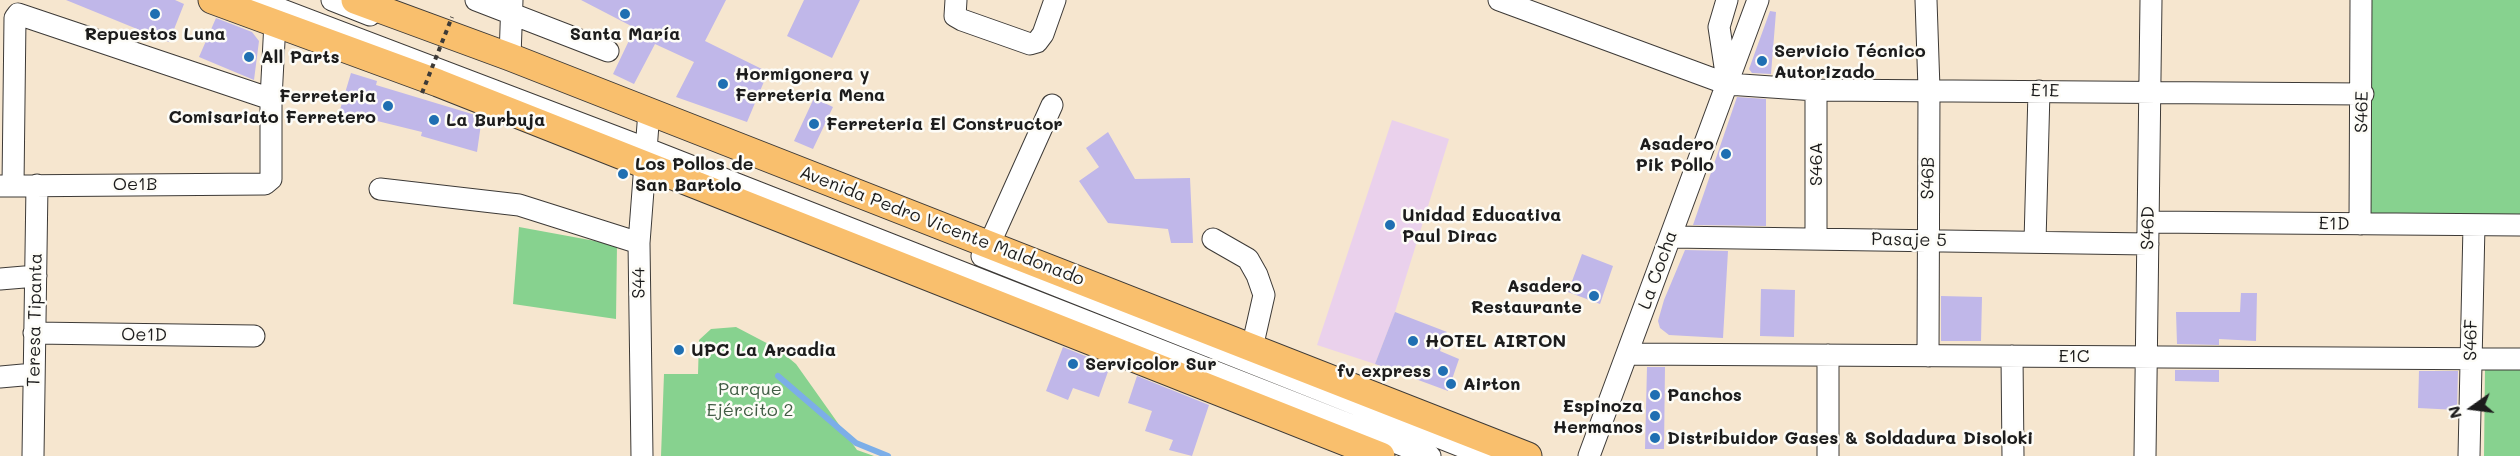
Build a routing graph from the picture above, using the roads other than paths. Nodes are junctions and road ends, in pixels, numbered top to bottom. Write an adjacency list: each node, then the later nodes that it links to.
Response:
1 (212, 0): 15 (main road)
2 (256, 0): 27 (street)
3 (332, 0): 26 (street)
4 (476, 0): 14 (street)
5 (956, 0): 6 (street)
6 (1054, 0)
7 (1498, 0): 18 (street, E1E)
8 (1727, 0): 18 (street, La Cocha)
9 (1758, 0): 18 (street, La Cocha)
10 (1926, 0): 19 (street, S46B)
11 (2151, 0): 22 (street, S46D)
12 (2361, 0): 23 (street, S46E)
13 (366, 2): 17 (main road, Avenida Pedro Vicente Maldonado)
14 (511, 6): 16 (street); 17 (street)
15 (276, 22): 24 (street); 27 (main road)
16 (608, 51)
17 (510, 57): 26 (main road, Avenida Pedro Vicente Maldonado)
18 (1727, 84): 20 (street, E1E); 35 (street, La Cocha)
19 (1929, 89): 20 (street, E1E); 21 (street, E1E); 38 (street, S46B)
20 (1816, 90): 37 (street, S46A)
21 (2039, 90): 22 (street, E1E); 39 (street)
22 (2151, 91): 23 (street, E1E); 31 (street, S46D)
23 (2362, 94): 32 (street, S46E)
24 (271, 99): 28 (street, Oe1B); 29 (street)
25 (1052, 105): 42 (street)
26 (648, 118): 27 (street, S44); 42 (main road, Avenida Pedro Vicente Maldonado); 61 (street)
27 (644, 156): 40 (street, S44); 59 (main road); 60 (street)
28 (38, 185): 29 (street, Oe1B); 43 (street, Teresa Tipanta)
29 (6, 186)
30 (380, 189): 40 (street)
31 (2148, 222): 32 (street, E1D); 41 (street, S46D)
32 (2360, 224): 33 (street, E1D)
33 (2474, 225): 34 (street, E1D); 53 (street, S46F)
34 (2520, 225)
35 (1671, 237): 37 (street, Pasaje 5); 48 (street, La Cocha)
36 (1214, 239): 47 (street)
37 (1816, 239): 38 (street, Pasaje 5)
38 (1927, 240): 39 (street, Pasaje 5); 50 (street, S46B)
39 (2035, 242): 41 (street, Pasaje 5)
40 (639, 243): 58 (street, S44)
41 (2148, 244): 52 (street, S46D)
42 (989, 245): 47 (main road, Avenida Pedro Vicente Maldonado)
43 (36, 276): 44 (street); 45 (street, Teresa Tipanta)
44 (0, 279)
45 (34, 333): 46 (street, Oe1D); 55 (street, Teresa Tipanta)
46 (254, 336)
47 (1252, 348): 62 (main road, Avenida Pedro Vicente Maldonado)
48 (1627, 354): 49 (street, E1C); 63 (street, La Cocha)
49 (1828, 355): 50 (street, E1C); 64 (street)
50 (1928, 356): 51 (street, E1C)
51 (2012, 356): 52 (street, E1C); 65 (street)
52 (2146, 357): 53 (street, E1C); 66 (street, S46D)
53 (2471, 358): 54 (street, E1C); 67 (street, S46F)
54 (2520, 358)
55 (33, 374): 56 (street); 57 (street, Teresa Tipanta)
56 (0, 377)
57 (33, 456)
58 (642, 456)
59 (1382, 456)
60 (1430, 456)
61 (1486, 456)
62 (1528, 456)
63 (1589, 456)
64 (1828, 456)
65 (2013, 456)
66 (2145, 456)
67 (2469, 456)

